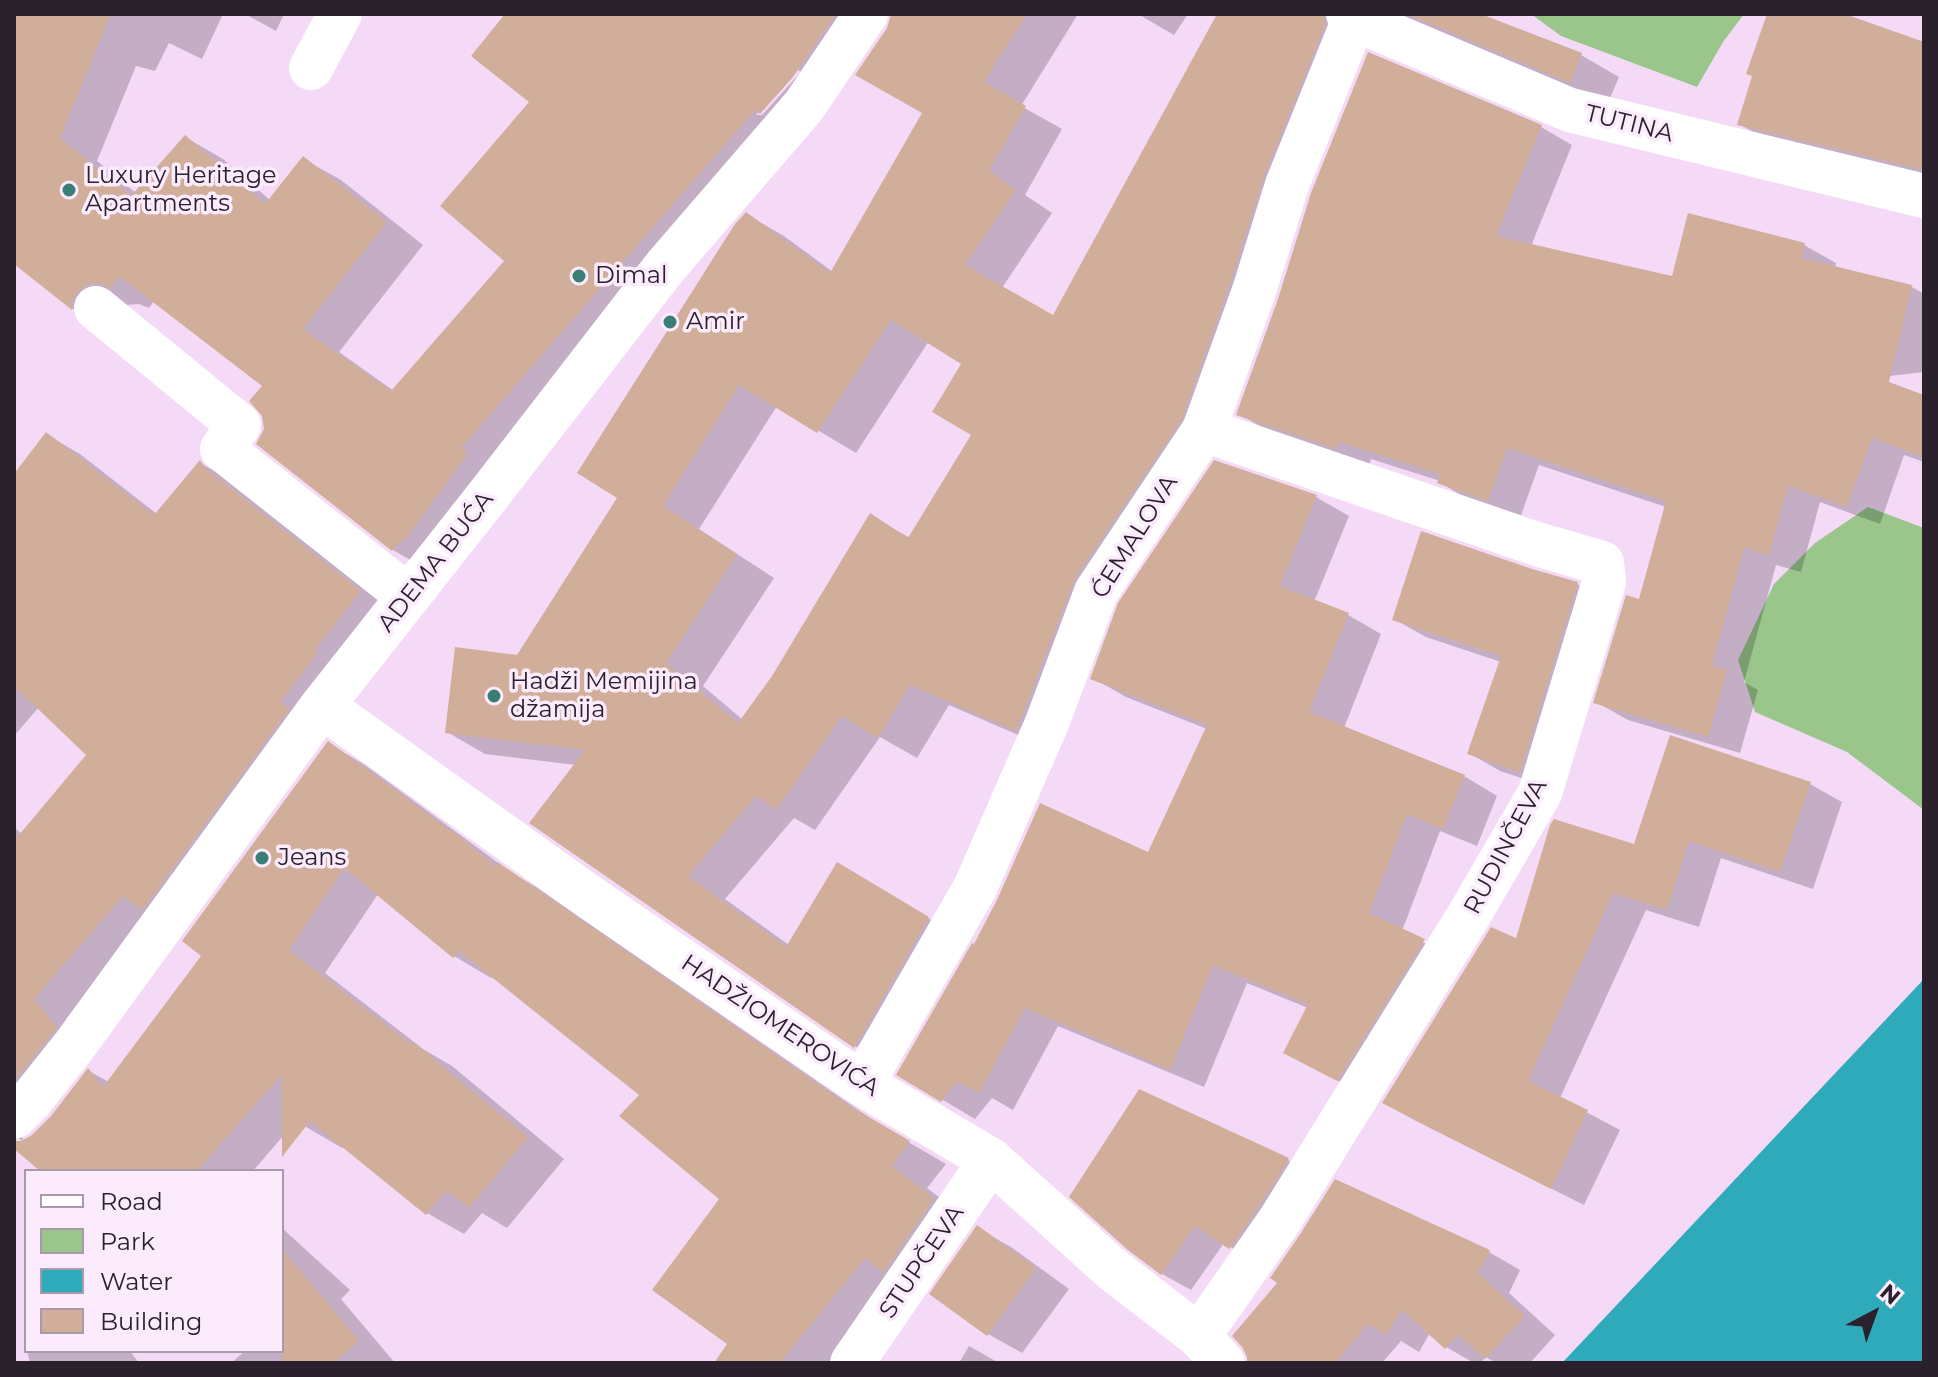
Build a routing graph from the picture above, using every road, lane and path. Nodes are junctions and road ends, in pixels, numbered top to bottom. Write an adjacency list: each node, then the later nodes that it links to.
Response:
1 (340, 14): 4 (street)
2 (866, 14): 8 (street, ADEMA BUĆA)
3 (1351, 16): 5 (street, TUTINA); 7 (street, ĆEMALOVA)
4 (311, 68)
5 (1924, 196)
6 (96, 308): 8 (street)
7 (1204, 430): 10 (street, ĆEMALOVA); 13 (street, RUDINČEVA)
8 (408, 596): 9 (street, ADEMA BUĆA)
9 (322, 706): 10 (street, HADŽIOMEROVIĆA); 11 (street, ADEMA BUĆA)
10 (862, 1084): 12 (street, HADŽIOMEROVIĆA)
11 (14, 1117)
12 (991, 1160): 13 (street, HADŽIOMEROVIĆA); 14 (street, STUPČEVA)
13 (1211, 1350)
14 (852, 1363)

